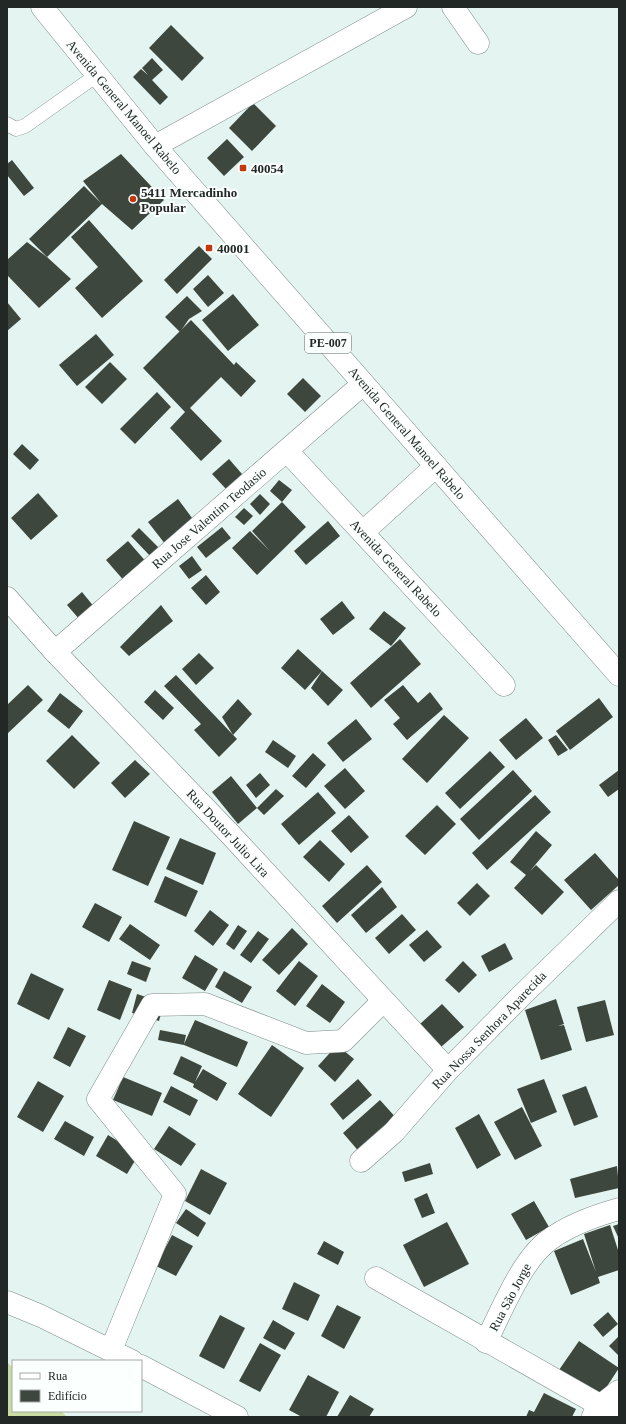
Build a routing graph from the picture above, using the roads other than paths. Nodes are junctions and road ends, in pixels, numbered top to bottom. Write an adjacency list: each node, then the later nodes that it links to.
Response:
1 (42, 7): 5 (street, Avenida General Manoel Rabelo / PE-007)
2 (406, 7): 7 (street)
3 (453, 7): 4 (street)
4 (478, 43)
5 (97, 75): 6 (lane); 7 (street, Avenida General Manoel Rabelo / PE-007)
6 (7, 124)
7 (155, 146): 8 (street, Avenida General Manoel Rabelo / PE-007)
8 (363, 384): 9 (street, Rua Jose Valentim Teodasio); 10 (street, Avenida General Manoel Rabelo / PE-007)
9 (287, 451): 11 (street, Avenida General Rabelo); 13 (street, Rua Jose Valentim Teodasio)
10 (436, 466): 11 (street); 14 (street, Avenida General Manoel Rabelo / PE-007)
11 (363, 532): 15 (street, Avenida General Rabelo)
12 (7, 598): 13 (street, Rua Doutor Julio Lira)
13 (55, 652): 17 (street, Rua Doutor Julio Lira)
14 (619, 675)
15 (504, 685)
16 (619, 901): 18 (street, Rua Nossa Senhora Aparecida)
17 (384, 1001): 18 (street, Rua Doutor Julio Lira); 24 (street)
18 (448, 1070): 19 (street, Rua Nossa Senhora Aparecida)
19 (361, 1162)
20 (619, 1210): 23 (street, Rua São Jorge)
21 (376, 1278): 23 (street)
22 (7, 1302): 24 (street)
23 (486, 1342): 28 (street)
24 (111, 1350): 25 (street)
25 (130, 1360)
26 (142, 1367): 30 (street)
27 (619, 1391): 28 (street)
28 (596, 1412): 29 (street)
29 (619, 1416)
30 (237, 1417)

